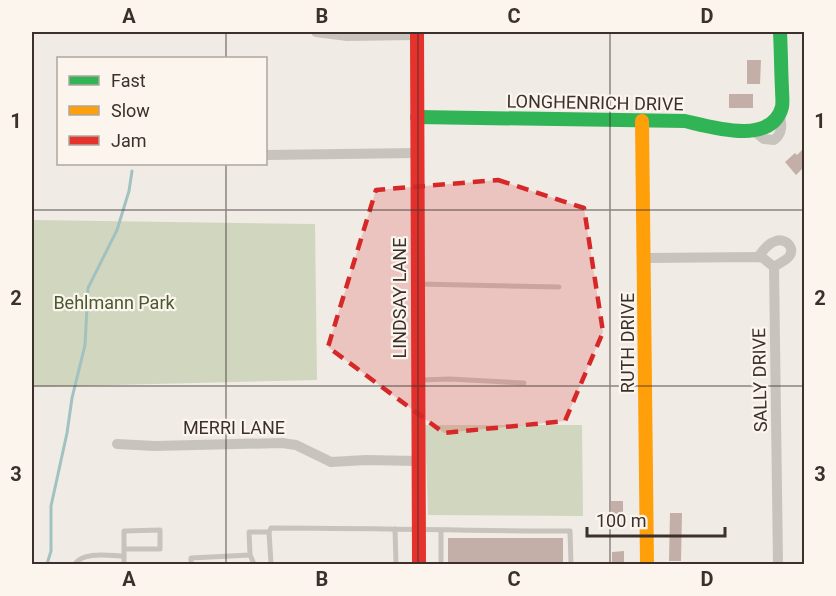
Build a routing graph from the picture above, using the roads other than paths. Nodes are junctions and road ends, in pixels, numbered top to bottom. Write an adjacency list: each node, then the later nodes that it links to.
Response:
1 (316, 32): 3 (street)
2 (780, 32): 5 (street, LONGHENRICH DRIVE)
3 (417, 33): 4 (street, LINDSAY LANE)
4 (417, 117): 5 (street, LONGHENRICH DRIVE); 6 (street, LINDSAY LANE)
5 (642, 121): 9 (street, RUTH DRIVE)
6 (417, 153): 7 (street); 11 (street, LINDSAY LANE)
7 (267, 155)
8 (758, 257): 9 (street); 10 (street); 10 (street)
9 (645, 258): 32 (street, RUTH DRIVE)
10 (774, 267): 33 (street, SALLY DRIVE)
11 (418, 284): 12 (lane); 13 (street, LINDSAY LANE)
12 (559, 286)
13 (418, 380): 14 (lane); 16 (street, LINDSAY LANE)
14 (524, 383)
15 (117, 444): 16 (street, MERRI LANE)
16 (418, 460): 18 (street, LINDSAY LANE)
17 (395, 529): 18 (lane); 19 (lane); 28 (lane)
18 (419, 530): 20 (lane); 29 (street, LINDSAY LANE)
19 (269, 532): 22 (lane); 27 (lane)
20 (441, 532): 30 (lane); 31 (lane)
21 (124, 553): 21 (lane); 23 (lane); 24 (lane)
22 (250, 555): 25 (lane); 26 (lane)
23 (75, 564)
24 (124, 564)
25 (191, 564)
26 (254, 564)
27 (271, 564)
28 (396, 564)
29 (419, 564)
30 (441, 564)
31 (571, 564)
32 (647, 564)
33 (778, 564)

